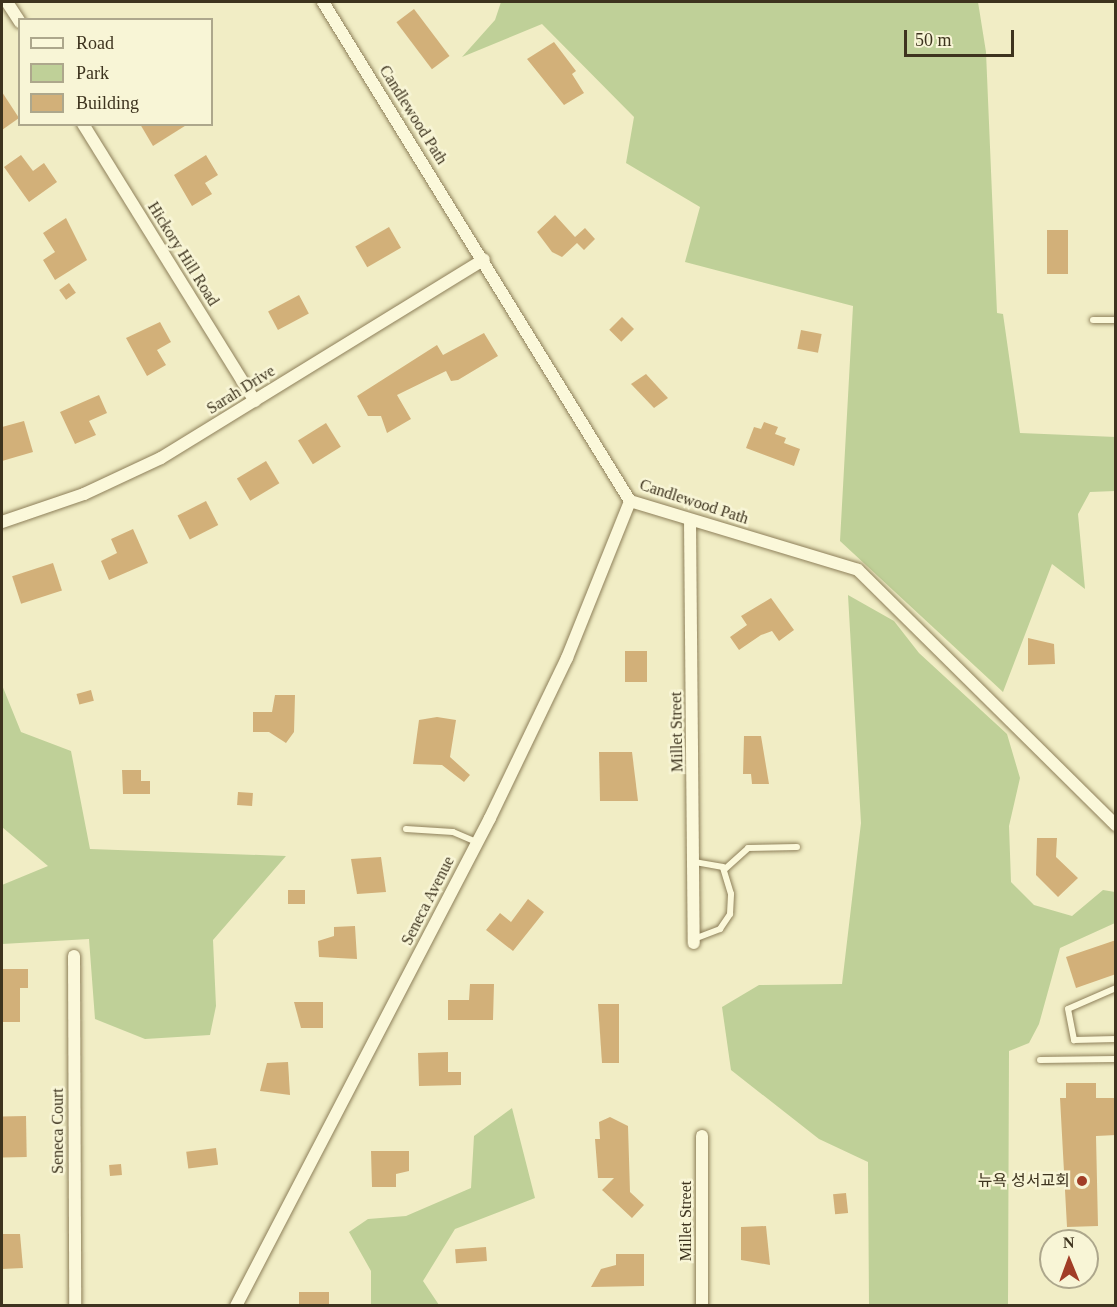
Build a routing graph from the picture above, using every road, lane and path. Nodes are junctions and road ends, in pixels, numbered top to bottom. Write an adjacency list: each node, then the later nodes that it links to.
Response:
1 (7, 2): 3 (street)
2 (323, 2): 5 (street, Candlewood Path)
3 (18, 19)
4 (84, 126): 8 (street, Hickory Hill Road)
5 (484, 259): 8 (street, Sarah Drive); 9 (street, Candlewood Path)
6 (1093, 320): 7 (lane)
7 (1116, 320)
8 (255, 401): 11 (street, Sarah Drive)
9 (630, 501): 10 (street, Candlewood Path); 14 (street, Seneca Avenue)
10 (690, 520): 12 (street, Candlewood Path); 16 (street, Millet Street)
11 (2, 522)
12 (1116, 825)
13 (406, 829): 14 (lane)
14 (477, 842): 26 (street, Seneca Avenue)
15 (797, 847): 17 (lane)
16 (695, 862): 17 (lane); 18 (street, Millet Street)
17 (725, 868): 18 (lane)
18 (694, 941)
19 (74, 956): 25 (street, Seneca Court)
20 (1116, 988): 21 (lane)
21 (1116, 1039)
22 (1116, 1059): 23 (lane)
23 (1040, 1060)
24 (702, 1136): 27 (street, Millet Street)
25 (75, 1305)
26 (236, 1305)
27 (702, 1305)

